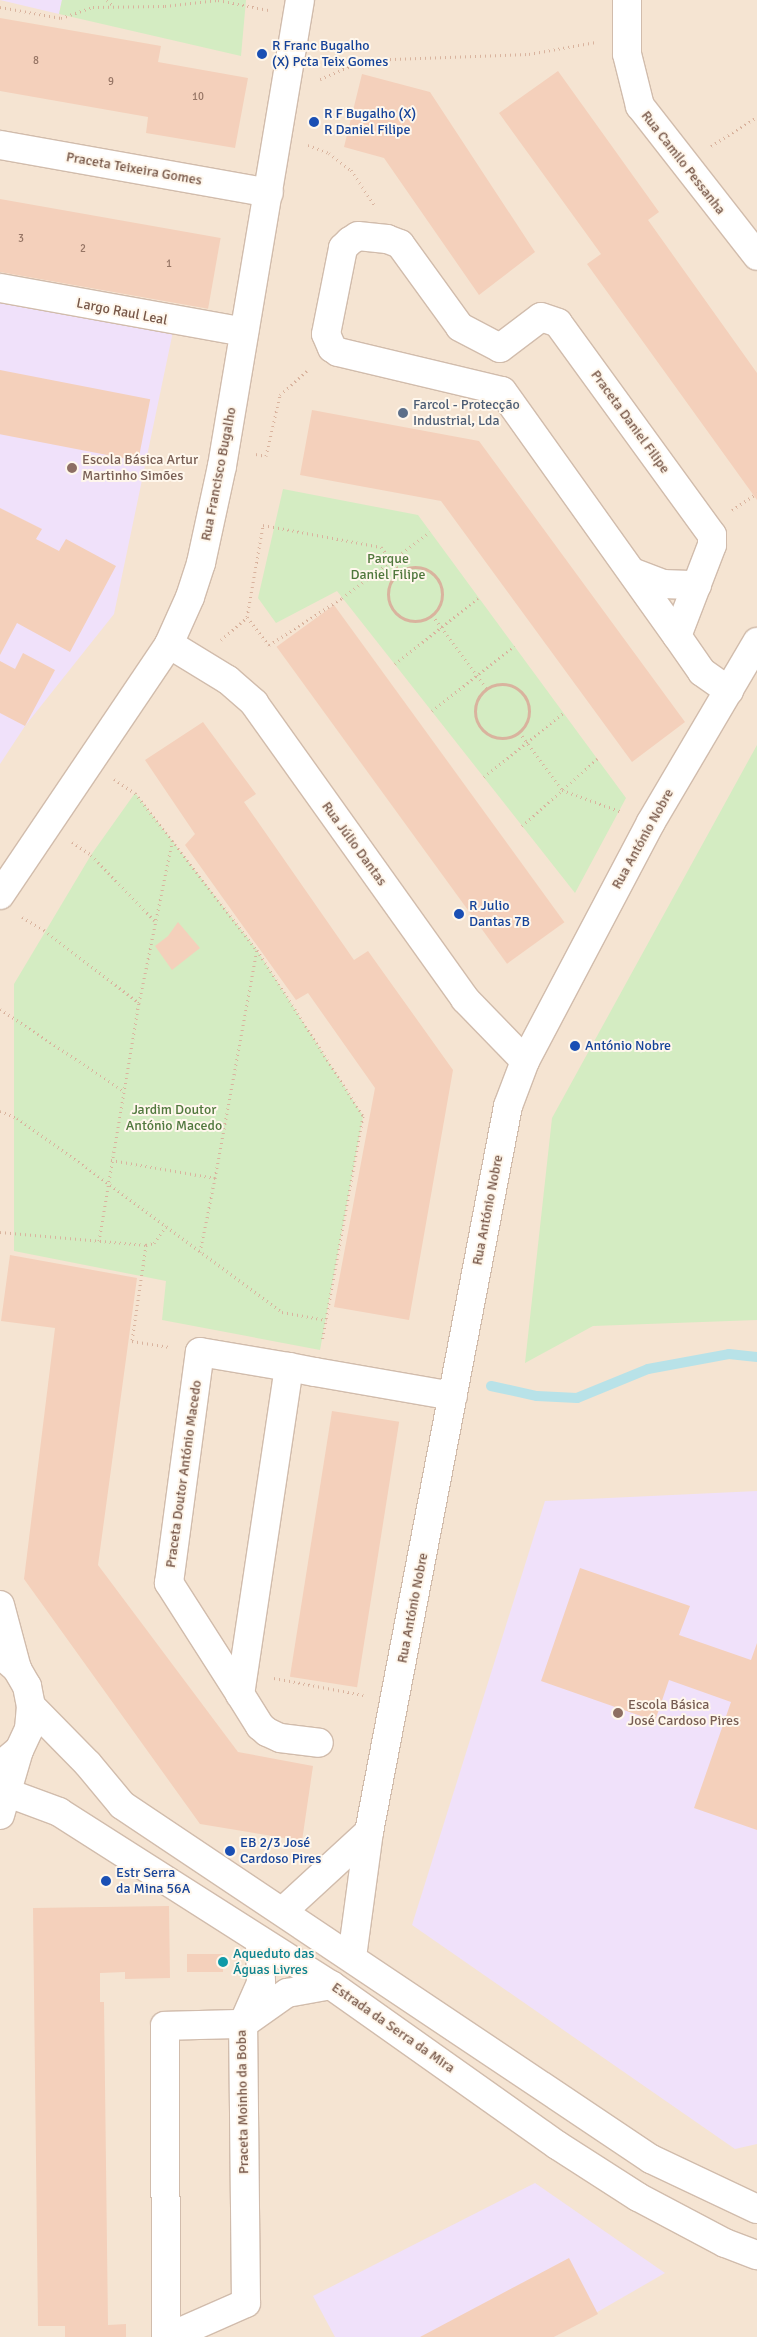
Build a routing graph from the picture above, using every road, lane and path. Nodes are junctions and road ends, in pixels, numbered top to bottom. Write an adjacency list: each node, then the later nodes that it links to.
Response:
1 (107, 0): 3 (path)
2 (627, 0): 6 (street, Rua Camilo Pessanha)
3 (115, 6): 4 (path); 5 (path)
4 (0, 7)
5 (299, 9): 9 (street, Rua Francisco Bugalho)
6 (627, 36): 7 (path); 11 (street, Rua Camilo Pessanha)
7 (320, 79)
8 (757, 117): 11 (path)
9 (278, 135): 12 (street, Rua Francisco Bugalho); 13 (path)
10 (0, 145): 12 (street, Praceta Teixeira Gomes)
11 (681, 163): 14 (street, Rua Camilo Pessanha)
12 (269, 193): 16 (street, Rua Francisco Bugalho)
13 (400, 244): 17 (street); 18 (street)
14 (757, 256)
15 (0, 288): 16 (street, Largo Raul Leal)
16 (244, 332): 20 (street, Rua Francisco Bugalho)
17 (332, 348): 19 (street); 20 (path)
18 (500, 348): 19 (street); 25 (street, Praceta Daniel Filipe)
19 (502, 391): 24 (street)
20 (225, 448): 32 (street, Rua Francisco Bugalho)
21 (430, 532): 22 (path)
22 (392, 561): 23 (path); 28 (path); 28 (path)
23 (400, 571): 27 (path); 27 (path)
24 (632, 572): 25 (street); 30 (street)
25 (697, 585): 30 (street, Praceta Daniel Filipe)
26 (478, 598): 29 (path)
27 (432, 615): 29 (path)
28 (247, 617): 34 (path)
29 (441, 628): 35 (path); 36 (path)
30 (677, 636): 38 (street)
31 (757, 642): 38 (street, Rua António Nobre)
32 (169, 644): 34 (street, Rua Júlio Dantas); 51 (street, Rua Francisco Bugalho)
33 (514, 646): 36 (path)
34 (197, 660): 57 (street, Rua Júlio Dantas)
35 (395, 664)
36 (476, 674): 37 (path); 39 (path)
37 (486, 688): 41 (path); 41 (path)
38 (729, 691): 47 (street, Rua António Nobre)
39 (432, 711)
40 (563, 713): 42 (path)
41 (519, 732): 42 (path)
42 (526, 742): 44 (path); 45 (path)
43 (597, 759): 45 (path)
44 (484, 777)
45 (562, 790): 47 (path); 48 (path)
46 (135, 793): 49 (path)
47 (651, 822): 57 (street, Rua António Nobre)
48 (522, 826)
49 (173, 838): 52 (path); 54 (path)
50 (91, 855): 52 (path)
51 (2, 887)
52 (155, 920): 55 (path)
53 (44, 930): 55 (path)
54 (257, 950): 61 (path); 68 (path)
55 (139, 1002): 58 (path)
56 (0, 1009): 58 (path)
57 (526, 1061): 71 (street, Rua António Nobre)
58 (124, 1090): 60 (path)
59 (0, 1111): 62 (path)
60 (111, 1160): 61 (path); 62 (path)
61 (214, 1178): 67 (path)
62 (108, 1183): 63 (path); 65 (path)
63 (166, 1226): 66 (path); 67 (path)
64 (0, 1232): 65 (path)
65 (99, 1241): 66 (path)
66 (146, 1245): 69 (path)
67 (200, 1252): 68 (path)
68 (326, 1320): 70 (path)
69 (200, 1352): 70 (street); 74 (street, Praceta Doutor António Macedo)
70 (302, 1370): 71 (street); 74 (street)
71 (453, 1396): 75 (street, Rua António Nobre)
72 (0, 1605): 73 (street)
73 (9, 1662): 76 (street)
74 (242, 1683): 75 (path); 77 (street, Praceta Doutor António Macedo)
75 (395, 1700): 80 (street, Rua António Nobre)
76 (31, 1706): 78 (street); 81 (street)
77 (320, 1743)
78 (9, 1758): 79 (street)
79 (2, 1799): 82 (street, Estrada da Serra da Mira)
80 (370, 1832): 81 (street); 83 (street, Rua António Nobre)
81 (283, 1911): 83 (street)
82 (260, 1940): 84 (street, Estrada da Serra da Mira); 85 (street)
83 (352, 1957): 86 (street)
84 (331, 1985): 85 (street); 87 (street, Estrada da Serra da Mira)
85 (243, 2024): 88 (street, Praceta Moinho da Boba); 88 (street, Praceta Moinho da Boba)
86 (757, 2209)
87 (757, 2255)
88 (167, 2337)

